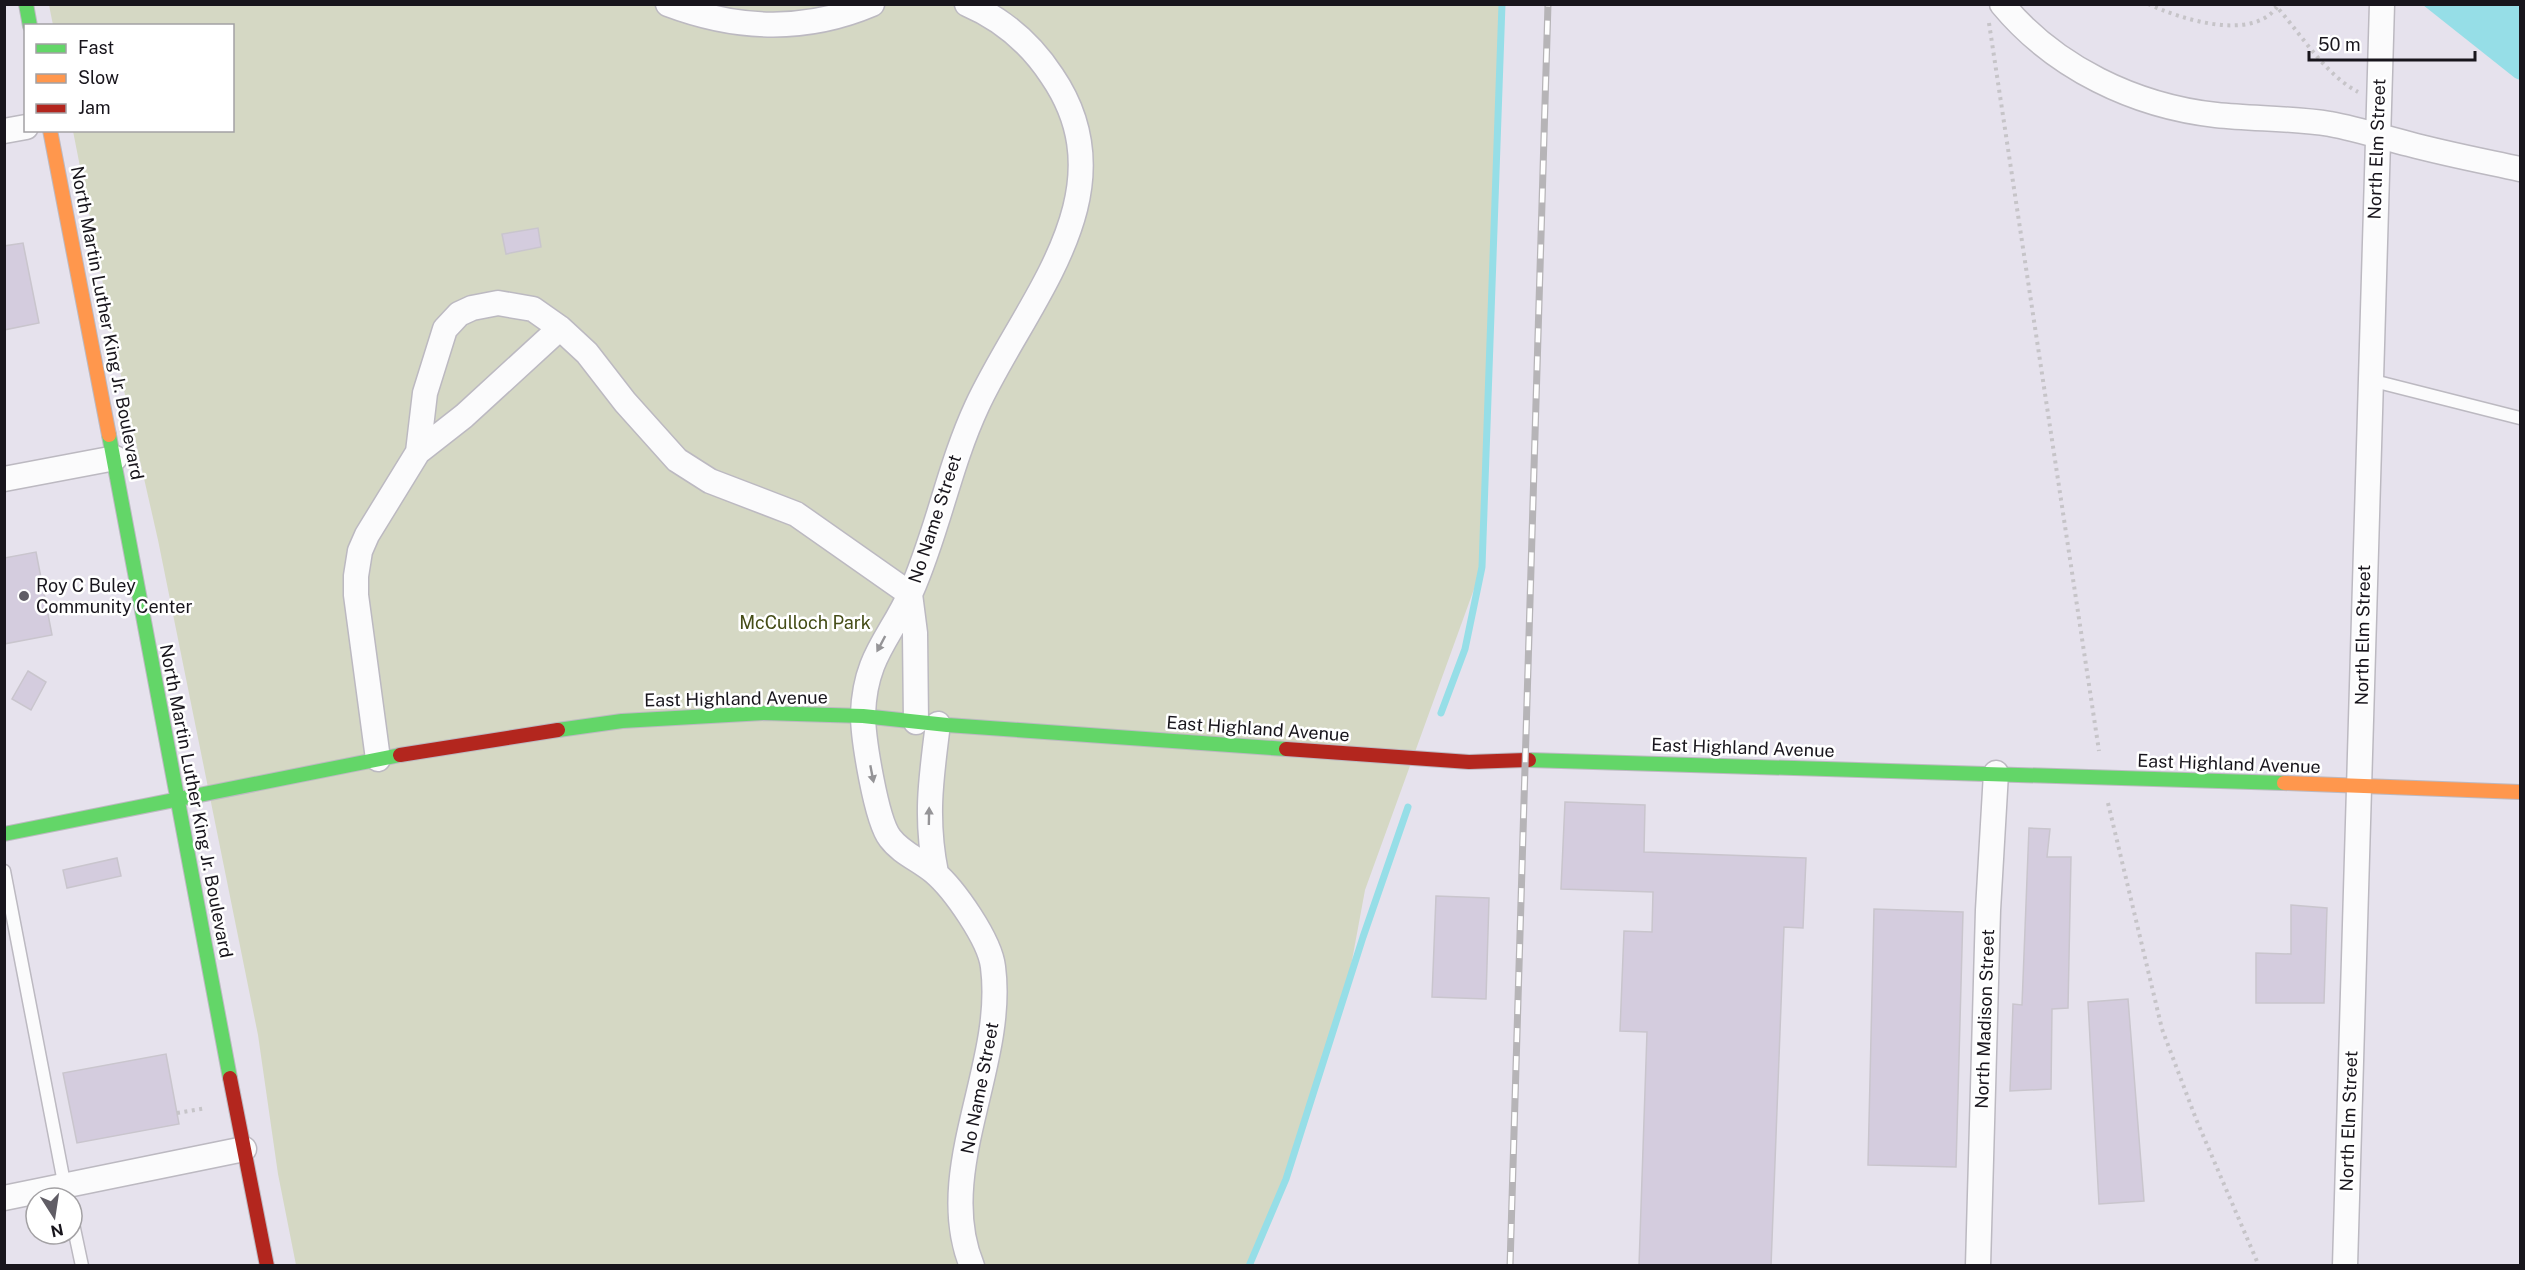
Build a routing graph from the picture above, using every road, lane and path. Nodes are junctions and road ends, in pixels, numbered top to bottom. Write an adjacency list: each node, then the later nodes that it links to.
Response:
1 (26, 4): 9 (street)
2 (668, 4): 3 (street)
3 (872, 4)
4 (967, 4): 23 (street, No Name Street)
5 (2002, 4): 15 (street)
6 (2148, 4): 8 (path)
7 (2382, 4): 15 (street, North Elm Street)
8 (2276, 6): 11 (path)
9 (30, 24)
10 (1988, 32): 28 (path)
11 (2347, 87)
12 (24, 127): 13 (street)
13 (4, 131)
14 (50, 132): 21 (street, North Martin Luther King Jr. Boulevard)
15 (2378, 134): 16 (street); 18 (street, North Elm Street)
16 (2520, 169)
17 (560, 328): 20 (street); 20 (street); 23 (street)
18 (2370, 380): 19 (lane); 29 (street, North Elm Street)
19 (2520, 418)
20 (418, 452): 26 (street)
21 (115, 458): 22 (street); 31 (street, North Martin Luther King Jr. Boulevard)
22 (4, 479)
23 (910, 594): 24 (street, No Name Street, one-way to 24); 25 (street)
24 (863, 716): 25 (street, East Highland Avenue); 26 (street, East Highland Avenue); 34 (street, No Name Street, one-way to 34)
25 (927, 723): 27 (street, East Highland Avenue); 34 (street, one-way to 25)
26 (378, 759): 31 (street, East Highland Avenue)
27 (1996, 773): 28 (street, East Highland Avenue); 46 (street, North Madison Street)
28 (2102, 777): 29 (street, East Highland Avenue); 47 (path)
29 (2360, 786): 30 (street, East Highland Avenue); 48 (street, North Elm Street)
30 (2520, 792)
31 (176, 799): 32 (street, East Highland Avenue); 37 (street, North Martin Luther King Jr. Boulevard)
32 (4, 834)
33 (4, 871): 38 (lane)
34 (936, 873): 45 (street, No Name Street)
35 (206, 1108): 36 (path)
36 (177, 1113)
37 (244, 1149): 39 (street); 44 (street, North Martin Luther King Jr. Boulevard)
38 (65, 1186)
39 (84, 1188)
40 (24, 1196): 41 (street)
41 (4, 1198)
42 (78, 1246): 43 (lane)
43 (82, 1266)
44 (267, 1266)
45 (972, 1266)
46 (1978, 1266)
47 (2259, 1266)
48 (2345, 1266)

